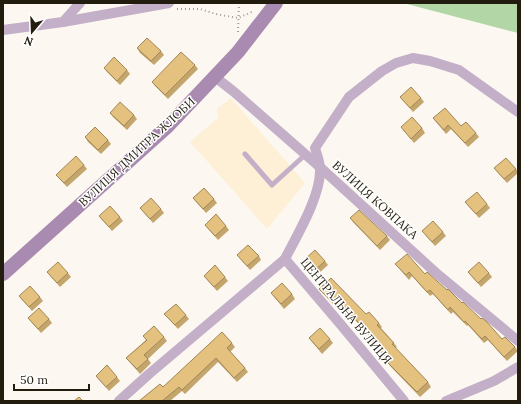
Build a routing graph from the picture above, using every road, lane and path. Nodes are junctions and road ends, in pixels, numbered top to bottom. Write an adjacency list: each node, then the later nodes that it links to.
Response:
1 (80, 3): 5 (street)
2 (169, 3): 5 (street)
3 (239, 3): 7 (path)
4 (276, 3): 7 (main road, ВУЛИЦЯ ДМИТРА ЖЛОБИ)
5 (63, 22): 6 (street)
6 (3, 30)
7 (238, 52): 8 (main road, ВУЛИЦЯ ДМИТРА ЖЛОБИ)
8 (215, 77): 11 (street, ВУЛИЦЯ КОВПАКА); 14 (main road, ВУЛИЦЯ ДМИТРА ЖЛОБИ)
9 (518, 112): 12 (street)
10 (245, 154): 11 (lane)
11 (306, 155): 12 (street, ВУЛИЦЯ КОВПАКА)
12 (321, 168): 13 (street, ЦЕНТРАЛЬНА ВУЛИЦЯ); 15 (street, ВУЛИЦЯ КОВПАКА)
13 (285, 259): 17 (street); 18 (street, ЦЕНТРАЛЬНА ВУЛИЦЯ)
14 (3, 274)
15 (518, 341)
16 (518, 367): 19 (street)
17 (119, 401)
18 (404, 401)
19 (446, 401)

